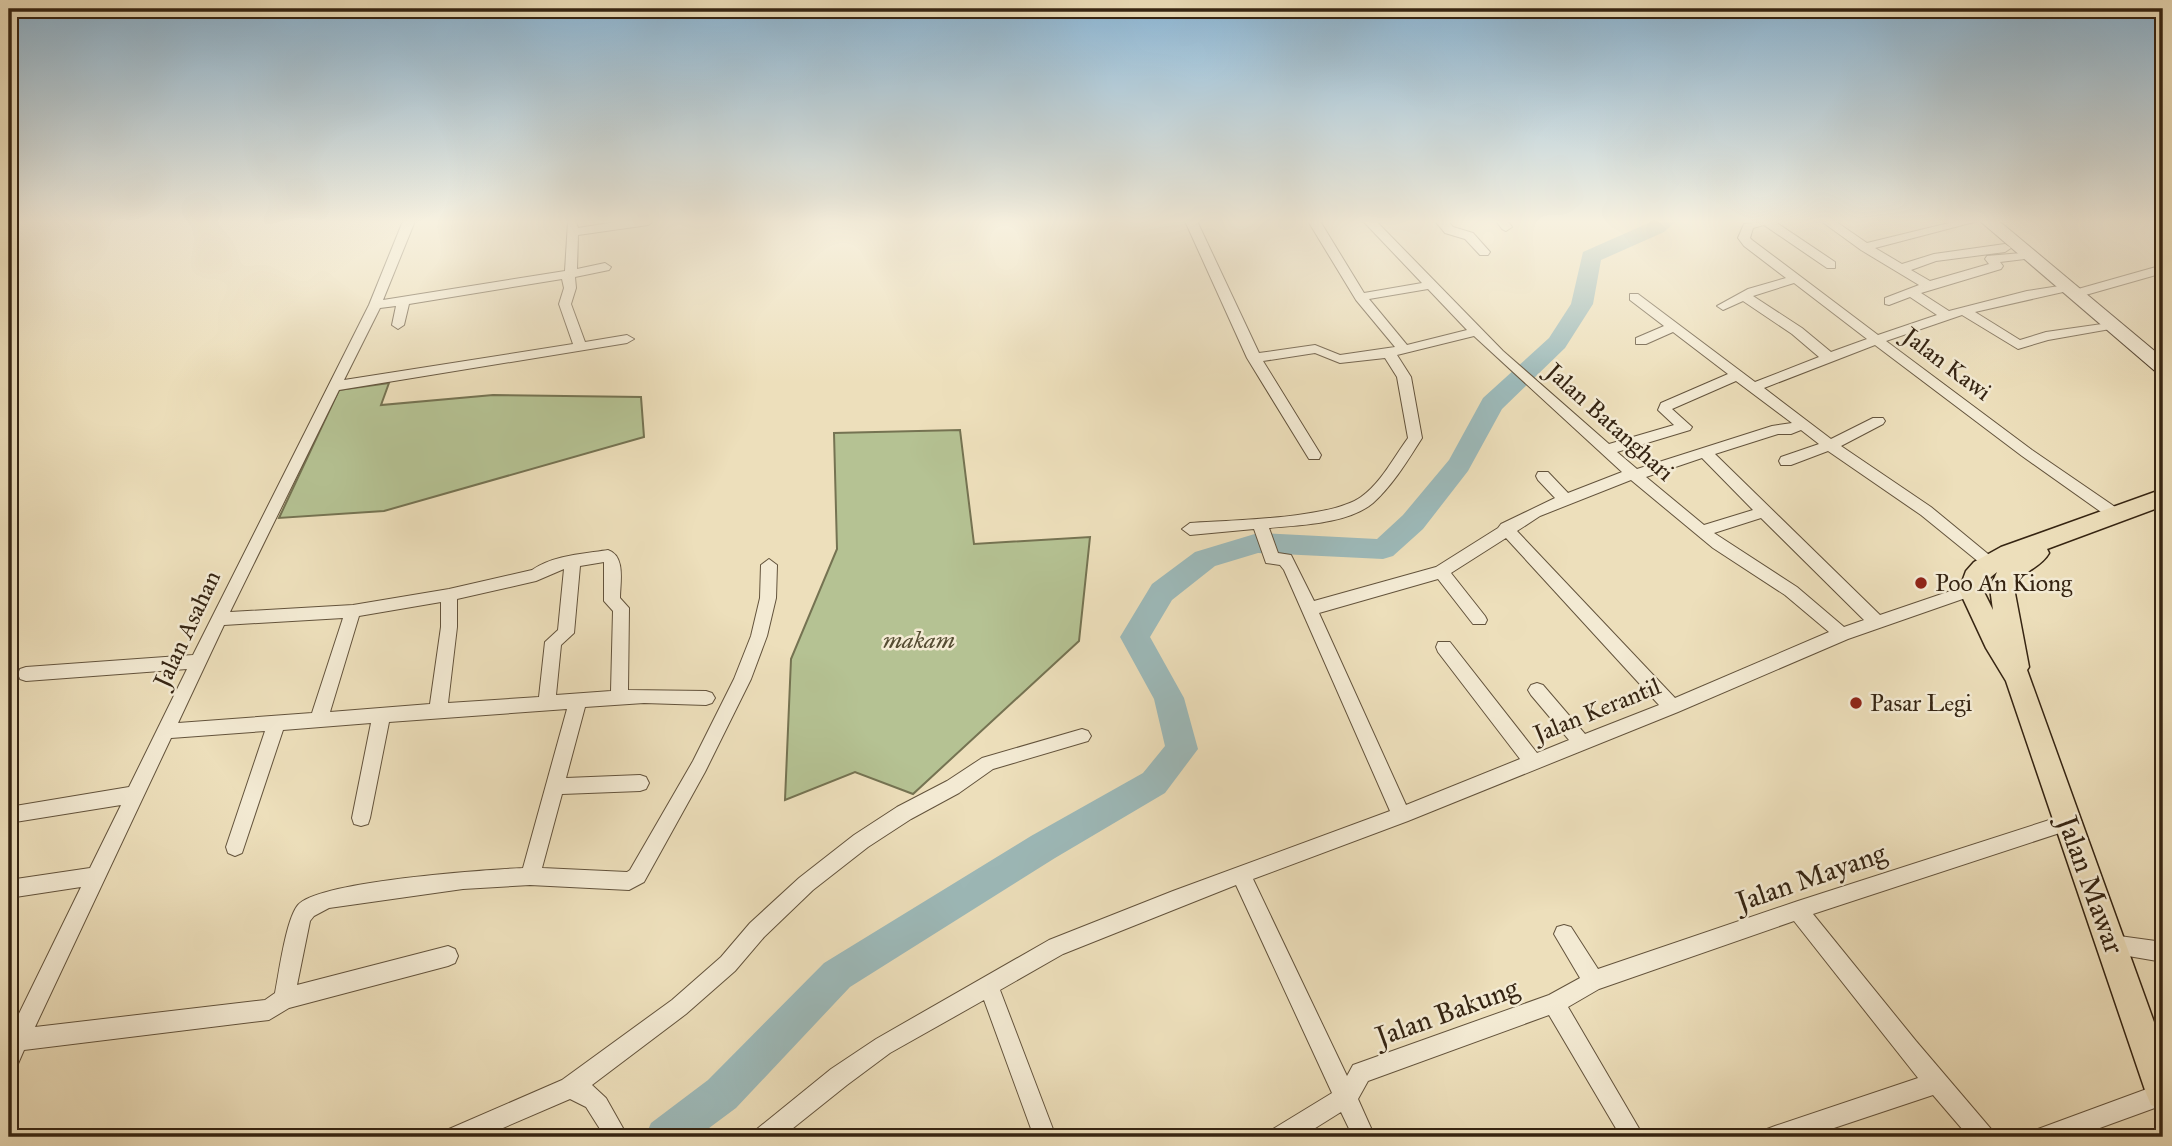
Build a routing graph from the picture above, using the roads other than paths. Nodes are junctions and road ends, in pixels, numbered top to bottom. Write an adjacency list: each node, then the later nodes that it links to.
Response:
1 (387, 274): 22 (street, Jalan Asahan)
2 (566, 274): 20 (street)
3 (569, 274): 33 (street)
4 (1218, 274): 35 (street)
5 (1346, 274): 19 (street)
6 (1419, 274): 13 (street, Jalan Batanghari)
7 (1789, 274): 12 (street, Jalan Kawi)
8 (1909, 274): 14 (street)
9 (1968, 274): 14 (street)
10 (2053, 274): 15 (main road)
11 (2139, 274): 15 (street)
12 (1795, 279): 17 (street); 31 (street, Jalan Kawi)
13 (1429, 285): 19 (street); 29 (street, Jalan Batanghari)
14 (1928, 286): 16 (street)
15 (2072, 290): 24 (street); 27 (main road)
16 (1912, 293): 21 (street); 25 (street)
17 (1744, 296): 23 (street); 36 (street)
18 (1634, 297): 28 (street)
19 (1360, 298): 34 (street)
20 (402, 301): 22 (street); 26 (street)
21 (1889, 301)
22 (374, 305): 39 (street, Jalan Asahan)
23 (1723, 306)
24 (1963, 310): 25 (street); 27 (street)
25 (1947, 315): 31 (street)
26 (398, 325)
27 (2111, 325): 37 (main road)
28 (1674, 327): 32 (street); 38 (street)
29 (1475, 332): 34 (street); 45 (street, Jalan Batanghari)
30 (627, 339): 33 (street)
31 (1877, 339): 36 (street); 54 (street, Jalan Kawi)
32 (1641, 341)
33 (580, 346): 39 (street)
34 (1395, 350): 35 (street); 55 (street)
35 (1254, 358): 47 (street)
36 (1829, 358): 40 (street)
37 (2163, 368)
38 (1738, 375): 40 (street); 43 (street)
39 (334, 386): 68 (street, Jalan Asahan)
40 (1754, 387): 42 (street)
41 (1878, 421): 44 (street)
42 (1803, 424): 44 (street); 46 (street)
43 (1685, 428): 45 (street); 46 (street)
44 (1830, 444): 48 (street); 61 (street)
45 (1606, 450): 49 (street, Jalan Batanghari)
46 (1707, 451): 49 (street); 53 (street)
47 (1314, 454)
48 (1786, 461)
49 (1634, 474): 52 (street); 58 (street, Jalan Batanghari)
50 (1543, 477): 52 (street)
51 (2163, 497): 54 (main road, Jalan Mawar)
52 (1565, 499): 57 (street)
53 (1764, 512): 58 (street); 70 (street)
54 (2116, 515): 59 (main road, Jalan Mawar)
55 (1261, 526): 56 (street); 66 (street)
56 (1191, 528)
57 (1506, 528): 63 (street); 81 (street)
58 (1702, 531): 71 (street, Jalan Batanghari)
59 (2056, 538): 61 (main road, Jalan Mawar); 75 (main road, Jalan Mawar)
60 (573, 561): 65 (street); 77 (street); 80 (street)
61 (1991, 563): 64 (main road, Jalan Mawar)
62 (769, 565): 99 (street)
63 (1441, 572): 66 (street); 69 (street)
64 (1971, 590): 70 (street, Jalan Kerantil); 75 (main road, Jalan Mawar)
65 (449, 595): 67 (street); 82 (street)
66 (1309, 609): 94 (street)
67 (353, 611): 68 (street); 84 (street)
68 (219, 619): 73 (street, Jalan Asahan)
69 (1479, 620)
70 (1877, 622): 71 (street, Jalan Kerantil)
71 (1842, 634): 81 (street, Jalan Kerantil)
72 (1444, 647): 89 (street)
73 (199, 661): 74 (street); 86 (street, Jalan Asahan)
74 (26, 674)
75 (2018, 678): 96 (main road, Jalan Mawar)
76 (1536, 690): 88 (street)
77 (619, 698): 78 (street); 79 (street)
78 (706, 698)
79 (578, 700): 80 (street); 91 (street)
80 (547, 702): 82 (street)
81 (1672, 707): 88 (street, Jalan Kerantil)
82 (438, 711): 83 (street)
83 (382, 714): 84 (street); 95 (street)
84 (318, 721): 85 (street)
85 (276, 725): 86 (street); 97 (street)
86 (166, 731): 92 (street, Jalan Asahan)
87 (1082, 736): 114 (street)
88 (1582, 743): 89 (street, Jalan Kerantil)
89 (1533, 762): 94 (street, Jalan Kerantil)
90 (639, 783): 91 (street)
91 (554, 786): 99 (street)
92 (136, 794): 93 (street); 98 (street, Jalan Asahan)
93 (9, 815)
94 (1401, 815): 100 (street, Jalan Kerantil)
95 (360, 818)
96 (2068, 822): 102 (street, Jalan Mayang); 104 (main road, Jalan Mawar)
97 (235, 847)
98 (96, 876): 101 (street); 112 (street, Jalan Asahan)
99 (530, 876): 110 (street)
100 (1241, 876): 108 (street, Jalan Kerantil); 116 (street)
101 (9, 889)
102 (1798, 910): 107 (street, Jalan Mayang); 113 (street)
103 (1564, 934): 107 (street)
104 (2112, 945): 105 (street); 115 (main road, Jalan Mawar)
105 (2163, 952)
106 (448, 956): 110 (street)
107 (1594, 981): 109 (street, Jalan Mayang)
108 (988, 984): 119 (street, Jalan Kerantil); 120 (street)
109 (1575, 992): 111 (street, Jalan Bakung)
110 (284, 999): 112 (street)
111 (1554, 1003): 116 (street, Jalan Bakung); 123 (street)
112 (12, 1046)
113 (1935, 1083): 124 (street); 125 (street)
114 (570, 1088): 117 (street); 118 (street)
115 (2163, 1093): 126 (street)
116 (1347, 1096): 121 (street, Jalan Bakung); 122 (street)
117 (616, 1136)
118 (457, 1137)
119 (765, 1137)
120 (1045, 1137)
121 (1281, 1137)
122 (1364, 1137)
123 (1633, 1137)
124 (1775, 1137)
125 (1983, 1137)
126 (2046, 1137)

